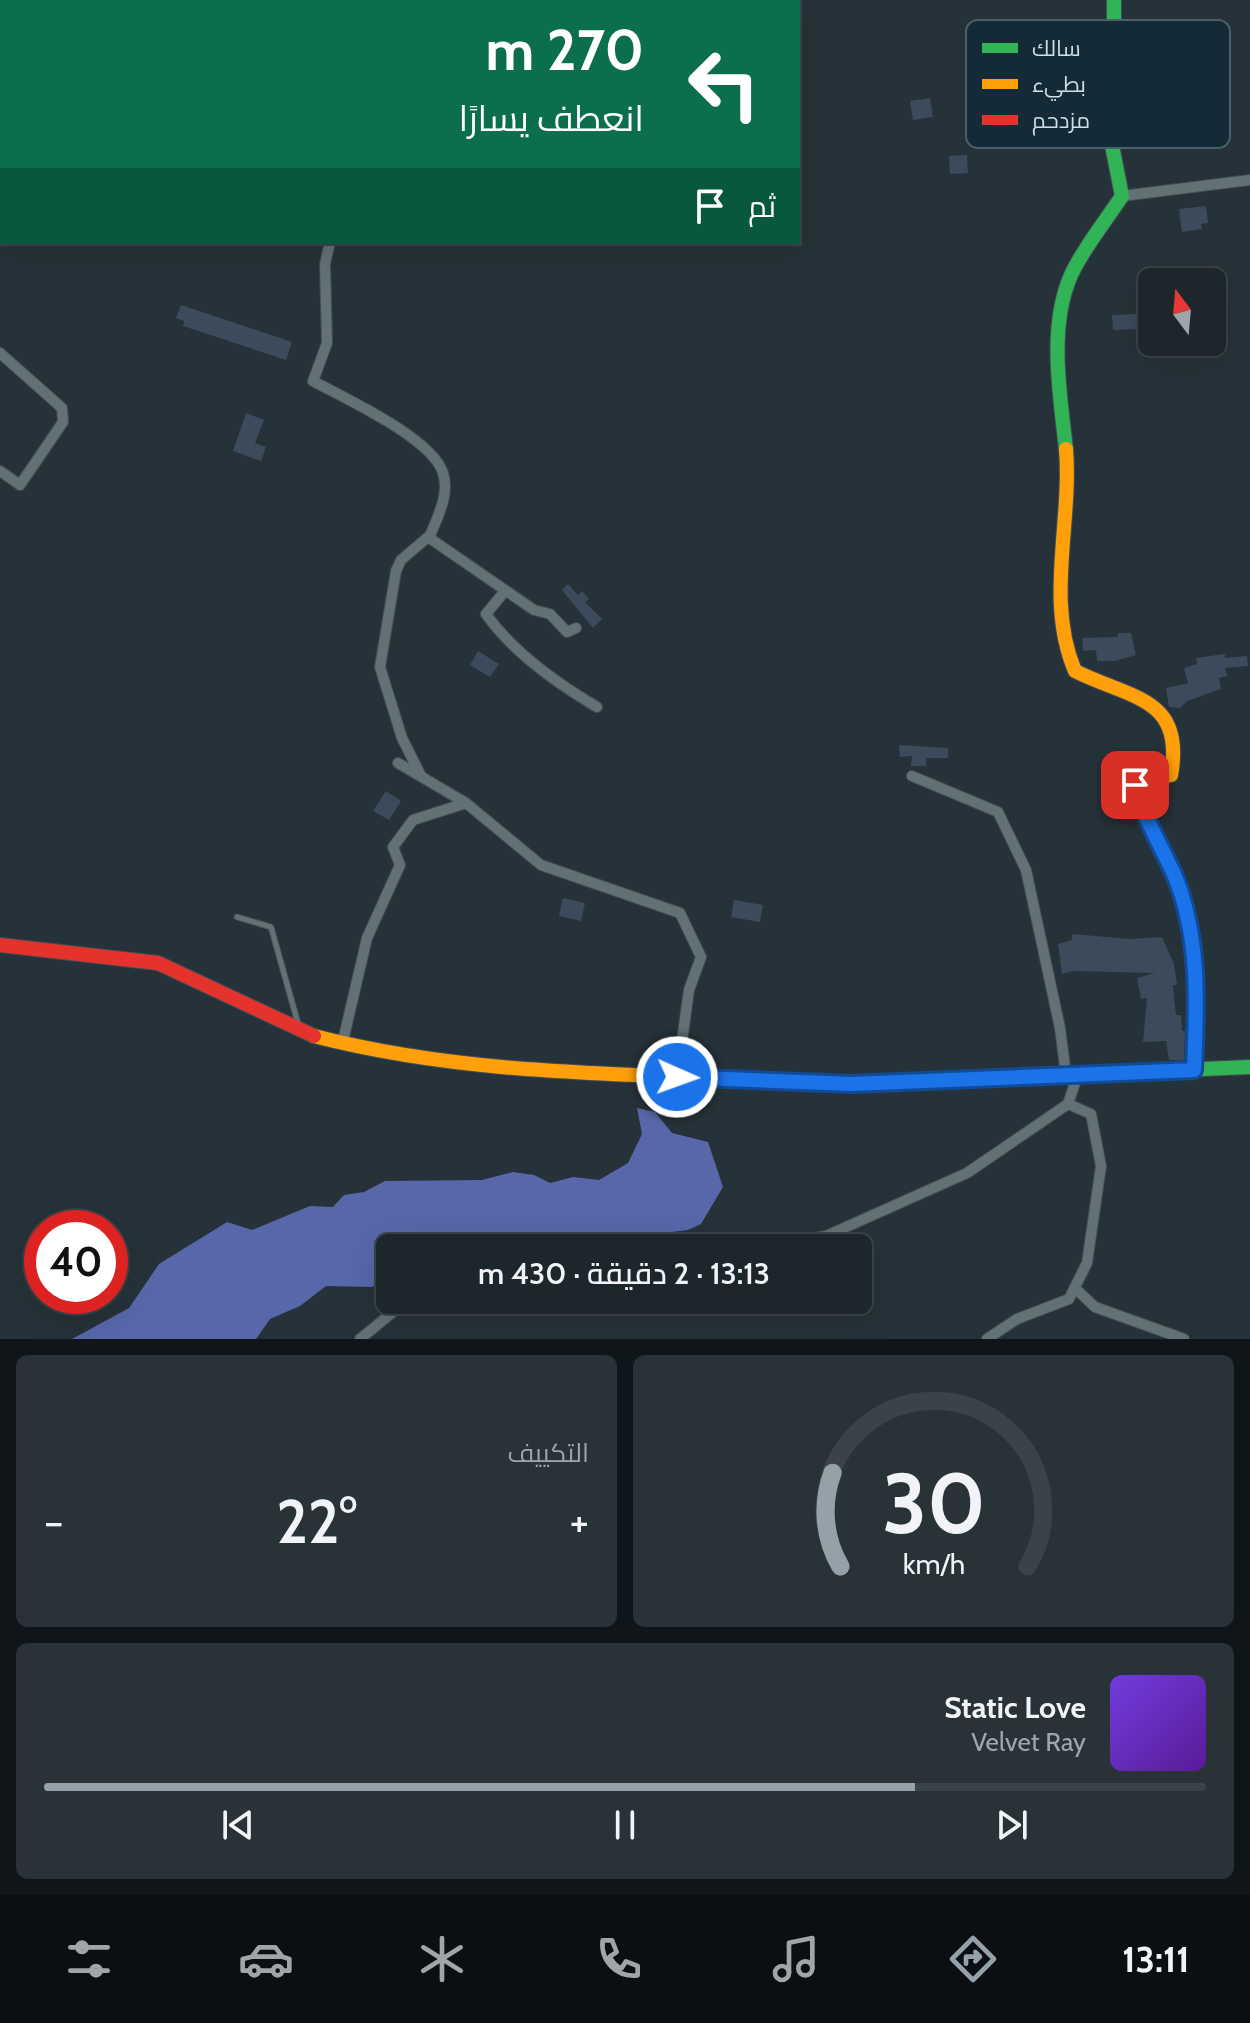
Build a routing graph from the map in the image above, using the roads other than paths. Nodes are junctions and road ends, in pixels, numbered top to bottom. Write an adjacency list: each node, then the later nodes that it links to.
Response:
1 (1112, 148): 3 (street)
2 (1250, 180): 3 (street)
3 (1122, 196): 20 (street)
4 (330, 244): 7 (street)
5 (0, 353): 6 (street)
6 (0, 471)
7 (429, 538): 8 (street); 12 (street)
8 (505, 591): 9 (street); 10 (street)
9 (576, 628)
10 (597, 707)
11 (398, 763): 12 (street)
12 (421, 776): 14 (street)
13 (912, 776): 21 (street)
14 (466, 803): 18 (street); 22 (street)
15 (237, 917): 17 (lane)
16 (0, 945): 17 (street)
17 (300, 1032): 18 (street)
18 (343, 1041): 22 (street)
19 (1250, 1067): 20 (street)
20 (1194, 1070): 21 (street)
21 (1072, 1074): 22 (street); 23 (street)
22 (677, 1077)
23 (1068, 1104): 24 (street); 25 (street)
24 (830, 1234)
25 (1075, 1288): 28 (street); 29 (street)
26 (391, 1314): 27 (street)
27 (360, 1339)
28 (987, 1339)
29 (1184, 1339)

